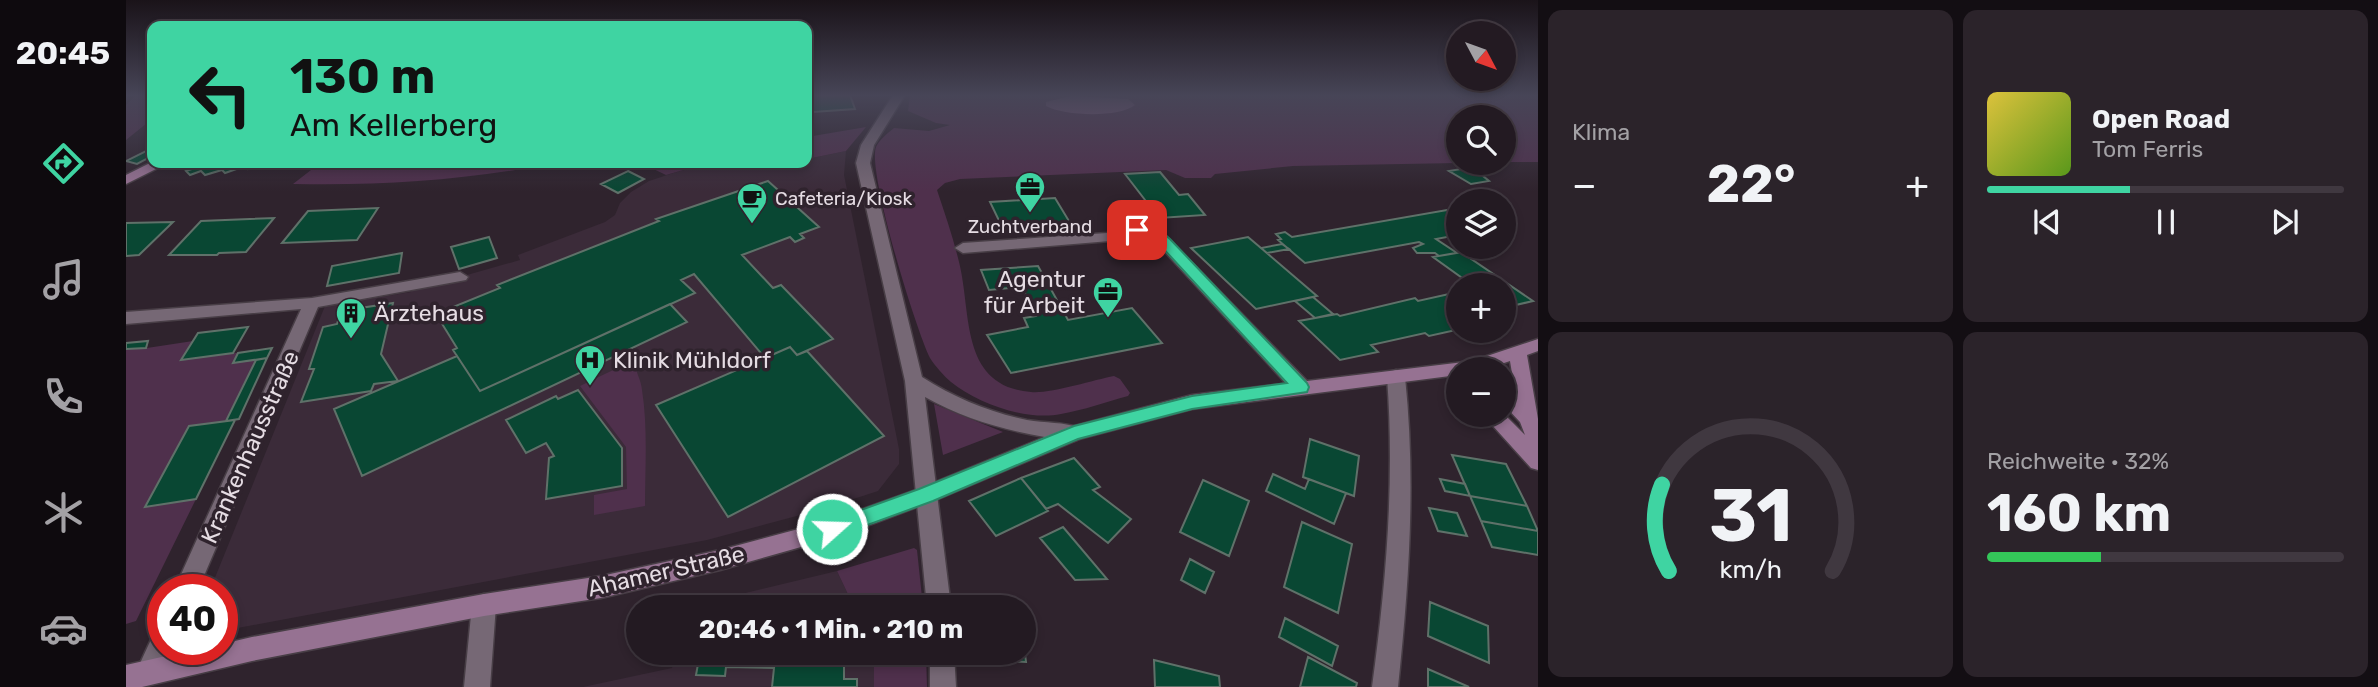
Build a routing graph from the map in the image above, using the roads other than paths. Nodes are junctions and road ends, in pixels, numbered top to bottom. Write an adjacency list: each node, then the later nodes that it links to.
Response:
1 (881, 127): 13 (street)
2 (151, 168): 3 (street)
3 (126, 180)
4 (962, 248): 14 (street)
5 (460, 277): 6 (street)
6 (312, 303): 7 (street); 22 (street, Krankenhausstraße)
7 (126, 318)
8 (1538, 345): 9 (street, Ahamer Straße)
9 (1518, 354): 10 (street, Ahamer Straße); 16 (street)
10 (1508, 357)
11 (1446, 373): 12 (street, Ahamer Straße)
12 (1396, 377): 14 (street, Ahamer Straße); 29 (street)
13 (914, 381): 18 (street); 21 (street)
14 (1301, 387): 18 (street, Ahamer Straße)
15 (1516, 406): 16 (street)
16 (1528, 418): 19 (street)
17 (1504, 427): 20 (street)
18 (1074, 433): 21 (street, Ahamer Straße)
19 (1538, 444)
20 (1538, 462)
21 (926, 495): 23 (street); 24 (street, Ahamer Straße)
22 (193, 574)
23 (938, 595)
24 (484, 605): 26 (street, Ahamer Straße); 27 (street)
25 (942, 665): 28 (street)
26 (137, 675)
27 (477, 687)
28 (943, 687)
29 (1385, 687)

